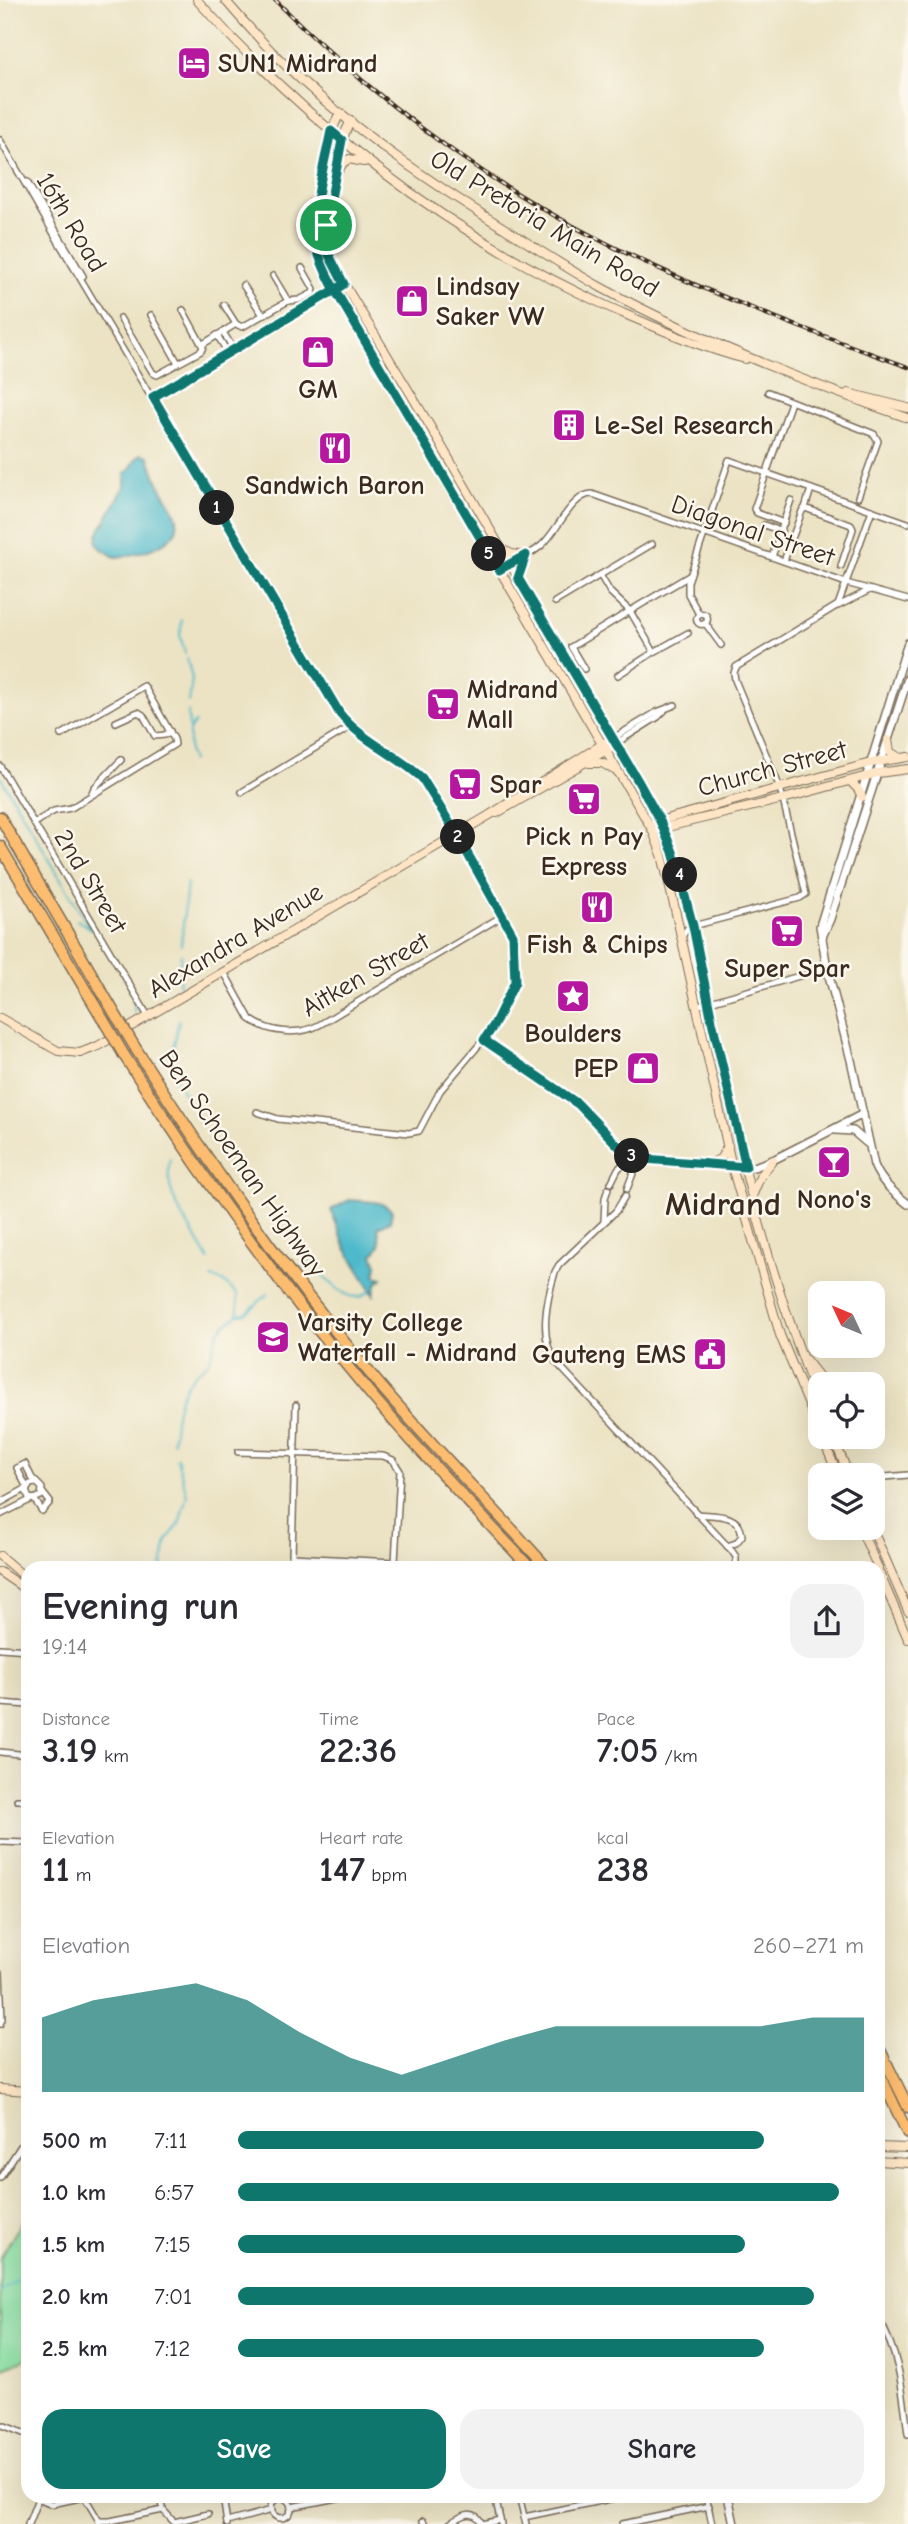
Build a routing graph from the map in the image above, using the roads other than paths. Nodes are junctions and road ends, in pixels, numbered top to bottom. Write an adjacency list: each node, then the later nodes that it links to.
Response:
1 (197, 0): 5 (main road, Old Pretoria Main Road)
2 (225, 0): 3 (main road, Old Pretoria Main Road)
3 (341, 113): 4 (main road, Old Pretoria Main Road); 5 (main road)
4 (351, 121): 7 (main road); 27 (main road, Old Pretoria Main Road)
5 (331, 131): 7 (main road, Old Pretoria Main Road); 14 (main road)
6 (0, 140): 30 (street, 16th Road)
7 (342, 140): 8 (main road, Old Pretoria Main Road); 9 (main road)
8 (382, 172): 9 (main road); 27 (main road, Old Pretoria Main Road)
9 (333, 182): 12 (main road)
10 (302, 268): 15 (street)
11 (273, 276): 15 (street)
12 (344, 284): 14 (street); 46 (main road)
13 (243, 285): 19 (street)
14 (335, 290): 24 (street); 52 (main road)
15 (288, 301): 19 (street)
16 (224, 305): 21 (street)
17 (183, 310): 23 (street)
18 (151, 315): 26 (street)
19 (263, 315): 21 (street)
20 (120, 318): 26 (street)
21 (236, 324): 22 (street)
22 (220, 333): 23 (street); 24 (street); 25 (street)
23 (202, 344): 26 (street)
24 (234, 349): 25 (street)
25 (228, 353): 30 (street)
26 (178, 363)
27 (765, 364): 28 (main road, Old Pretoria Main Road)
28 (838, 391): 32 (main road, Old Pretoria Main Road); 33 (main road, Old Pretoria Main Road)
29 (768, 392): 31 (street)
30 (153, 397): 71 (street, 16th Road)
31 (791, 402): 34 (street); 36 (street)
32 (908, 408)
33 (908, 418)
34 (766, 474): 35 (street); 40 (street); 44 (street)
35 (811, 489): 38 (street); 39 (street)
36 (858, 497)
37 (791, 500): 40 (street)
38 (805, 508): 49 (street); 51 (street)
39 (872, 510): 41 (street); 56 (street)
40 (783, 523): 43 (street)
41 (908, 523)
42 (764, 525): 43 (street)
43 (781, 531): 48 (street)
44 (703, 533): 47 (street, Diagonal Street); 48 (street, Diagonal Street); 54 (street)
45 (652, 544): 53 (street)
46 (501, 549): 47 (main road); 50 (main road)
47 (525, 555): 50 (street); 55 (main road)
48 (772, 557): 49 (street, Diagonal Street)
49 (783, 561): 56 (street, Diagonal Street)
50 (510, 565): 52 (street); 55 (main road)
51 (841, 566)
52 (499, 570): 76 (main road)
53 (600, 575): 59 (street); 61 (street)
54 (689, 576): 61 (street); 64 (street)
55 (518, 578): 75 (main road)
56 (846, 583): 57 (street, Diagonal Street); 60 (street)
57 (870, 590): 58 (street, Diagonal Street); 60 (street)
58 (908, 600)
59 (555, 602)
60 (835, 608): 88 (street)
61 (630, 611): 65 (street); 66 (street)
62 (688, 633): 65 (street)
63 (908, 643): 81 (street)
64 (721, 645)
65 (654, 652): 67 (street)
66 (584, 669)
67 (618, 675)
68 (908, 678): 74 (street)
69 (674, 705): 75 (street, Alexandra Avenue)
70 (116, 722): 72 (street)
71 (351, 727): 89 (street); 98 (street, 16th Road)
72 (170, 732): 73 (street); 90 (street)
73 (61, 735)
74 (888, 740): 77 (main road); 79 (street)
75 (614, 741): 76 (main road, Alexandra Avenue); 96 (main road)
76 (604, 748): 80 (main road, Alexandra Avenue); 84 (main road); 93 (main road, Alexandra Avenue)
77 (904, 758): 79 (main road, Church Street)
78 (121, 760): 90 (street)
79 (882, 761): 81 (main road, Church Street); 85 (street)
80 (586, 763): 84 (main road); 93 (main road, Alexandra Avenue)
81 (871, 763): 86 (street); 88 (main road, Church Street)
82 (0, 766): 95 (street, 2nd Street)
83 (908, 769): 85 (main road, Church Street)
84 (620, 773): 97 (main road)
85 (878, 773): 86 (main road, Church Street); 102 (street)
86 (867, 776): 87 (main road, Church Street); 91 (street)
87 (850, 781): 91 (main road); 92 (main road, Church Street)
88 (780, 788): 92 (street); 96 (main road, Church Street)
89 (242, 792)
90 (91, 795): 95 (street)
91 (862, 797): 102 (street)
92 (783, 799): 96 (main road, Church Street); 101 (street)
93 (488, 816): 98 (main road, Alexandra Avenue)
94 (0, 817): 153 (highway, Ben Schoeman Highway, bridge)
95 (34, 823): 108 (street, 2nd Street)
96 (662, 824): 97 (main road, Church Street); 101 (main road)
97 (651, 828): 103 (main road)
98 (456, 833): 100 (street, 16th Road); 105 (main road, Alexandra Avenue)
99 (0, 846): 152 (highway, Ben Schoeman Highway, bridge)
100 (504, 915): 105 (street, Aitken Street); 110 (street, 16th Road)
101 (693, 926): 103 (street); 106 (main road)
102 (822, 937): 104 (street)
103 (682, 938): 107 (main road)
104 (827, 968): 106 (street); 112 (street)
105 (224, 972): 108 (main road, Alexandra Avenue)
106 (709, 1003): 107 (street); 120 (main road)
107 (696, 1006): 114 (main road)
108 (148, 1016): 109 (main road, Alexandra Avenue)
109 (2, 1020)
110 (484, 1040): 111 (street, 16th Road); 116 (street)
111 (257, 1112)
112 (863, 1114): 113 (street); 115 (street)
113 (830, 1131): 115 (street); 117 (street)
114 (728, 1146): 118 (main road); 119 (main road)
115 (870, 1150): 124 (street)
116 (635, 1157): 118 (street); 121 (street); 122 (street)
117 (773, 1160): 120 (street); 123 (main road)
118 (709, 1165): 119 (street)
119 (733, 1167): 120 (street); 129 (main road)
120 (746, 1167): 123 (main road)
121 (611, 1183): 122 (street); 125 (street)
122 (627, 1189): 125 (street)
123 (753, 1194): 126 (main road)
124 (908, 1204)
125 (604, 1221): 144 (street)
126 (798, 1349): 127 (main road); 128 (main road)
127 (816, 1372)
128 (808, 1374)
129 (808, 1403)
130 (296, 1405): 133 (street)
131 (838, 1449): 134 (main road)
132 (238, 1452): 133 (street)
133 (296, 1454): 150 (street); 151 (street)
134 (842, 1458): 135 (main road); 136 (main road)
135 (844, 1463)
136 (847, 1463)
137 (908, 1475): 138 (street)
138 (885, 1477)
139 (36, 1483): 140 (street); 140 (street); 141 (street)
140 (27, 1488): 142 (street); 143 (street)
141 (43, 1493): 142 (street); 142 (street)
142 (33, 1499): 145 (street)
143 (0, 1503)
144 (696, 1514): 148 (street); 148 (street)
145 (0, 1515)
146 (865, 1540): 155 (main road)
147 (877, 1540): 160 (main road)
148 (727, 1546): 154 (street)
149 (0, 1556): 157 (main road)
150 (374, 1561)
151 (395, 1561)
152 (524, 1561)
153 (541, 1561)
154 (736, 1561)
155 (874, 1561)
156 (0, 1572): 159 (main road)
157 (21, 1574)
158 (885, 1585): 161 (main road)
159 (21, 1586)
160 (908, 1611)
161 (908, 1639)
162 (0, 1648): 163 (street)
163 (21, 1650)
164 (0, 1703): 165 (street)
165 (21, 1704)
166 (0, 1752): 167 (street)
167 (21, 1754)
168 (17, 1800): 169 (street)
169 (21, 1800)
170 (0, 1842): 171 (street)
171 (21, 1843)
172 (0, 1973): 173 (street)
173 (0, 2024)
174 (885, 2060): 178 (highway)
175 (885, 2086): 179 (highway)
176 (0, 2089): 177 (main road)
177 (21, 2090)
178 (908, 2107)
179 (908, 2134)
180 (21, 2146): 186 (street)
181 (885, 2147): 182 (main road)
182 (908, 2148)
183 (885, 2162): 184 (main road)
184 (903, 2163)
185 (0, 2164): 186 (street)
186 (6, 2168): 187 (street)
187 (0, 2178)
188 (885, 2331): 191 (street)
189 (0, 2424): 190 (street)
190 (21, 2432)
191 (908, 2434)
192 (36, 2503): 213 (street)
193 (88, 2503): 211 (street)
194 (163, 2503): 206 (street)
195 (224, 2503): 212 (street)
196 (274, 2503): 207 (street)
197 (289, 2503): 205 (street)
198 (311, 2503): 205 (street)
199 (497, 2503): 210 (street)
200 (521, 2503): 209 (street)
201 (596, 2503): 209 (street)
202 (708, 2503): 204 (street)
203 (730, 2503): 218 (street)
204 (709, 2506): 216 (street); 217 (street)
205 (291, 2507): 207 (street)
206 (163, 2510): 208 (street); 211 (street)
207 (272, 2510): 212 (street)
208 (208, 2514)
209 (525, 2521)
210 (501, 2522): 215 (street)
211 (99, 2523)
212 (227, 2523)
213 (27, 2524)
214 (449, 2524): 215 (street)
215 (482, 2524)
216 (622, 2524)
217 (712, 2524)
218 (734, 2524)

